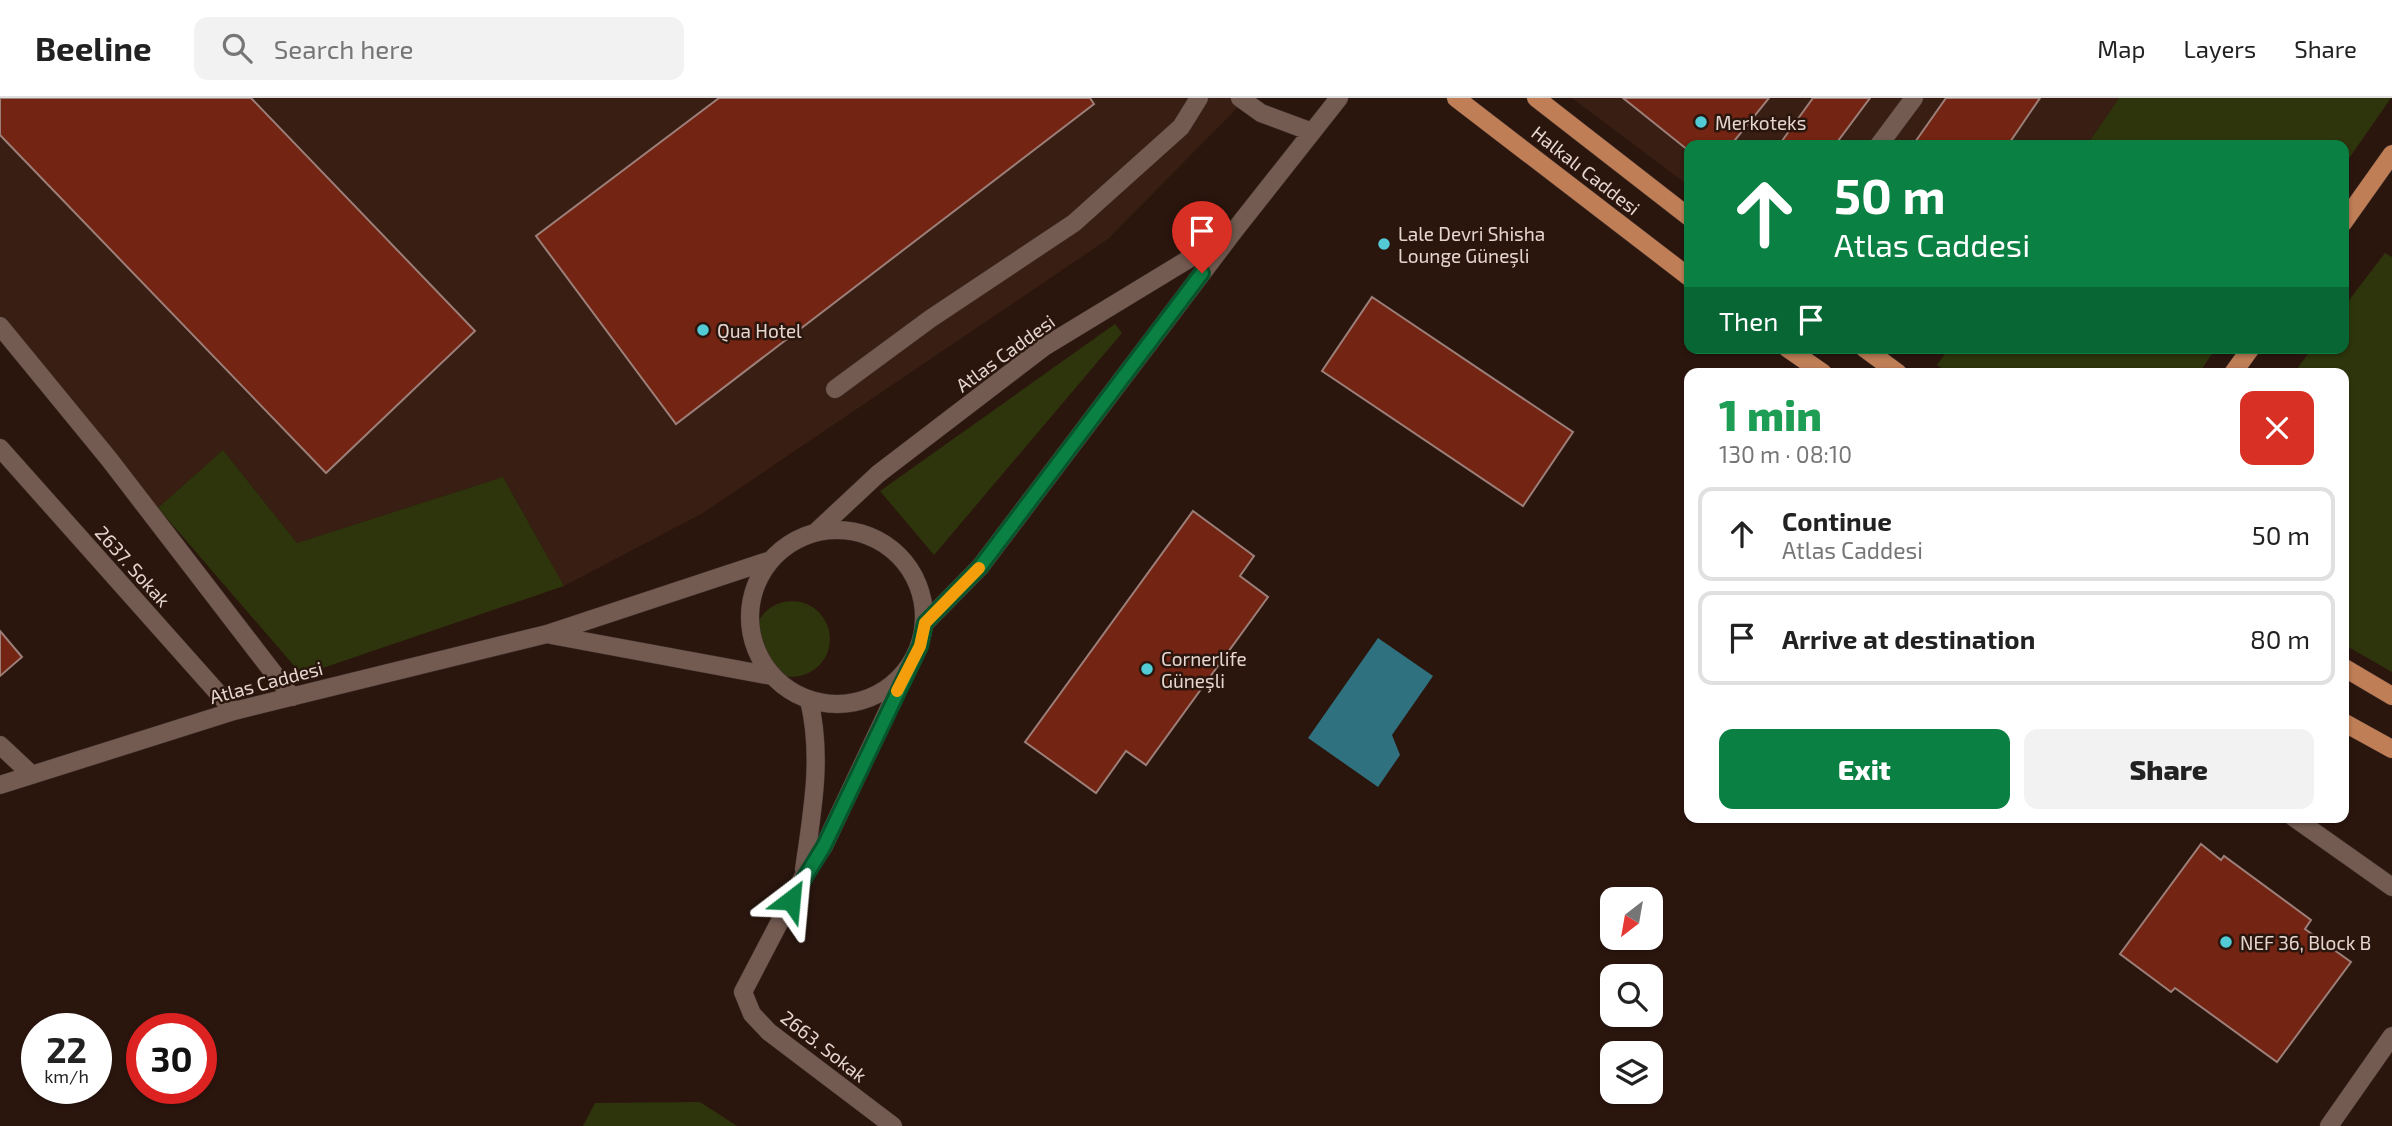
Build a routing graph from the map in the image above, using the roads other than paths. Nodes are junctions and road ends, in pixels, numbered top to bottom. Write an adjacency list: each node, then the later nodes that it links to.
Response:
1 (1199, 98): 19 (street)
2 (1240, 98): 7 (street)
3 (1339, 98): 7 (street, Atlas Caddesi)
4 (1456, 98): 13 (main road, Halkalı Caddesi)
5 (1914, 98): 8 (street)
6 (1540, 99): 10 (main road, Halkalı Caddesi)
7 (1312, 132): 12 (street, Atlas Caddesi)
8 (1883, 140)
9 (2392, 154): 11 (main road)
10 (1684, 213)
11 (2349, 215)
12 (1234, 231): 21 (street, Atlas Caddesi); 23 (street, Atlas Caddesi)
13 (1684, 273)
14 (0, 326): 29 (street)
15 (1796, 354): 17 (main road)
16 (1872, 354): 18 (main road)
17 (1816, 368)
18 (1891, 368)
19 (835, 389)
20 (0, 448): 31 (street, 2637. Sokak)
21 (817, 531): 22 (street); 23 (street)
22 (768, 561): 24 (street, Atlas Caddesi); 27 (street)
23 (925, 623): 25 (street)
24 (547, 634): 27 (street, Atlas Caddesi); 29 (street, Atlas Caddesi)
25 (909, 666): 30 (street); 38 (street)
26 (2349, 671): 28 (main road)
27 (772, 676): 30 (street)
28 (2392, 696)
29 (292, 697): 31 (street, Atlas Caddesi)
30 (809, 699): 38 (street)
31 (234, 711): 35 (street, Atlas Caddesi)
32 (2349, 725): 34 (main road)
33 (0, 745): 35 (street)
34 (2392, 748)
35 (32, 775): 36 (street, Atlas Caddesi)
36 (0, 785)
37 (2301, 823): 39 (street)
38 (803, 877): 41 (street, 2663. Sokak)
39 (2392, 887)
40 (2392, 1036): 42 (street)
41 (893, 1126)
42 (2329, 1126)

